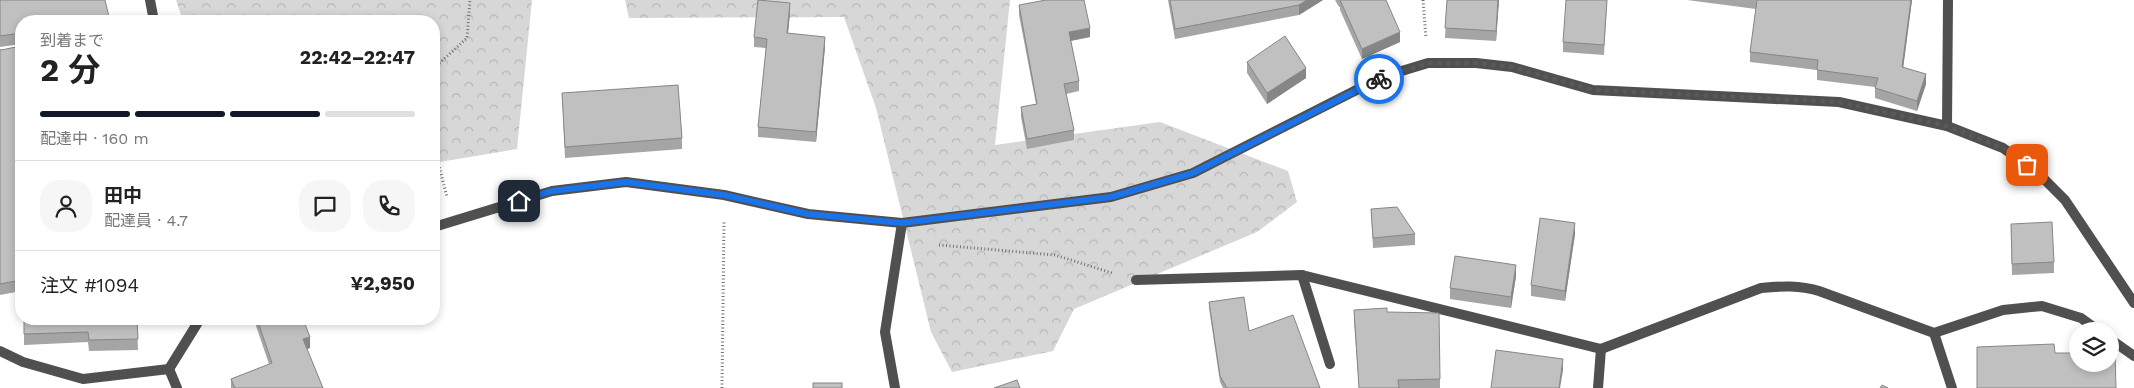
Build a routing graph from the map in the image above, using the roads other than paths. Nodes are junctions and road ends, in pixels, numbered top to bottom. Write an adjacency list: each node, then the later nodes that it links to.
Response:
1 (150, 0): 3 (street)
2 (1948, 0): 4 (street)
3 (153, 15)
4 (1947, 126): 5 (street); 9 (street)
5 (902, 223): 6 (street); 20 (street)
6 (440, 225)
7 (1302, 275): 8 (street); 14 (street); 17 (street)
8 (1136, 280)
9 (2134, 303)
10 (2087, 322): 12 (street)
11 (196, 325): 18 (street)
12 (1934, 333): 14 (street); 22 (street)
13 (2119, 345): 16 (street)
14 (1602, 349): 21 (street)
15 (0, 351): 18 (street)
16 (2134, 356)
17 (1330, 364)
18 (169, 369): 19 (street)
19 (178, 388)
20 (894, 388)
21 (1598, 388)
22 (1952, 388)

